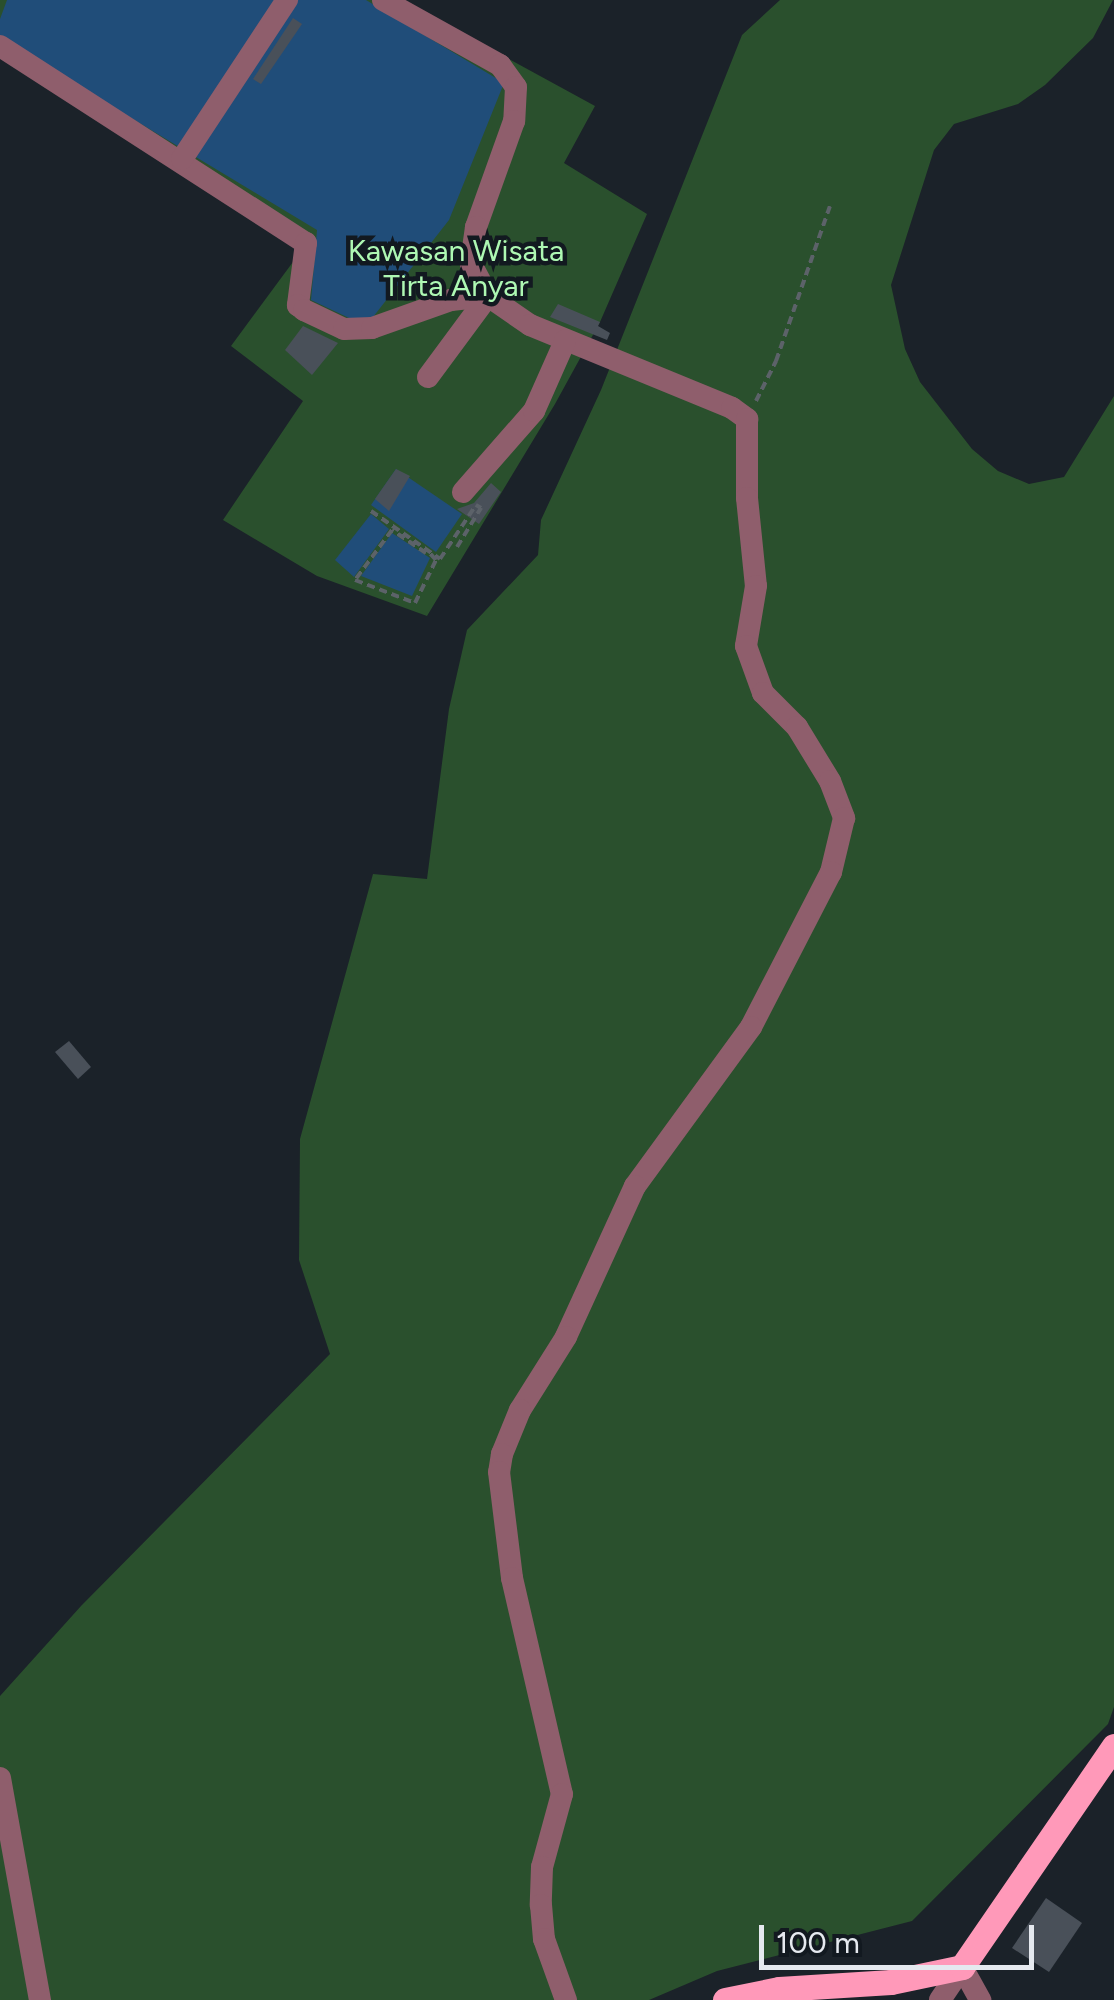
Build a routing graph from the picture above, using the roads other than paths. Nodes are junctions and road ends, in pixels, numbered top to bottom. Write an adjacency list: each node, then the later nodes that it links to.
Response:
1 (287, 0): 4 (lane)
2 (383, 0): 5 (lane)
3 (0, 46): 4 (lane)
4 (183, 158): 5 (lane)
5 (488, 296): 6 (lane); 7 (lane)
6 (565, 340): 8 (lane); 14 (lane)
7 (428, 377)
8 (471, 502)
9 (1114, 1746): 11 (main road)
10 (0, 1778): 13 (lane)
11 (1103, 1782): 12 (main road)
12 (962, 1968): 15 (main road); 16 (lane); 17 (lane)
13 (40, 2000)
14 (566, 2000)
15 (725, 2000)
16 (940, 2000)
17 (980, 2000)

